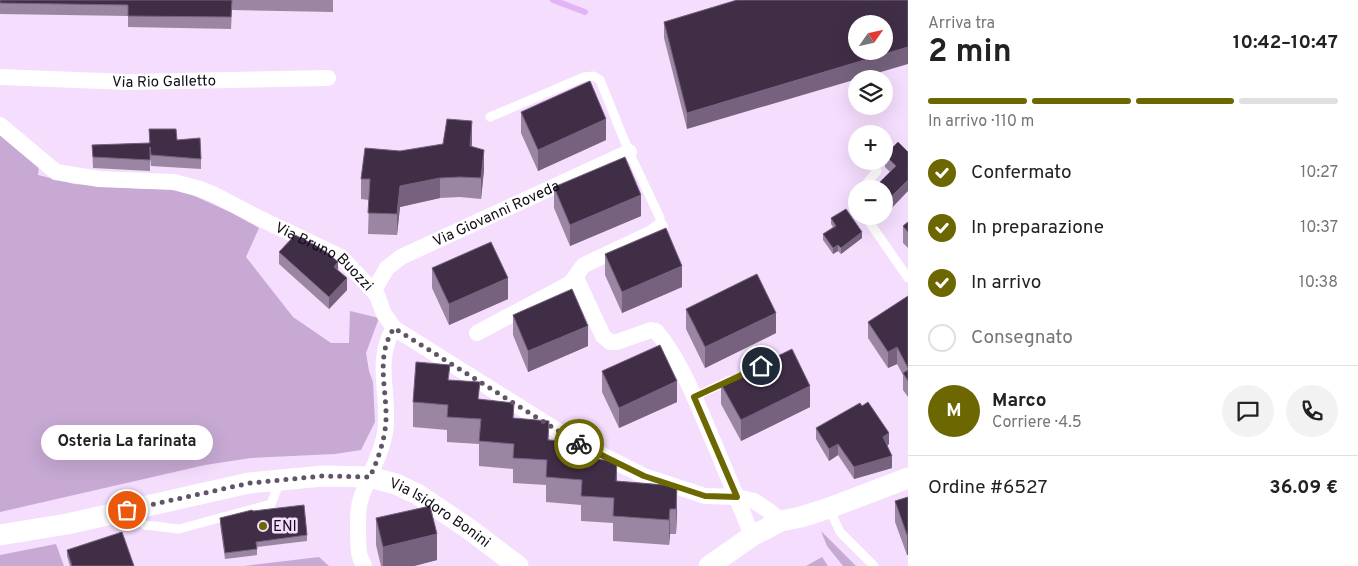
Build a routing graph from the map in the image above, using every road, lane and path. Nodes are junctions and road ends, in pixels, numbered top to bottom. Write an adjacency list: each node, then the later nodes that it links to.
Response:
1 (0, 77): 2 (street, Via Rio Galletto)
2 (328, 78)
3 (490, 117): 5 (lane)
4 (0, 125): 12 (street, Via Bruno Buozzi)
5 (629, 152): 9 (lane); 12 (street, Via Giovanni Roveda)
6 (877, 171): 7 (lane)
7 (870, 180)
8 (871, 225): 11 (lane)
9 (660, 227): 10 (street)
10 (576, 278): 14 (street); 16 (street)
11 (908, 278)
12 (374, 290): 13 (street, Via Bruno Buozzi)
13 (394, 328): 17 (street); 20 (street, Via Bruno Buozzi)
14 (477, 333)
15 (736, 377): 16 (lane)
16 (694, 397): 20 (street)
17 (370, 477): 19 (street, Via Isidoro Bonini); 26 (street); 27 (street, Via Isidoro Bonini)
18 (908, 478): 21 (street)
19 (280, 480): 22 (street, Via Isidoro Bonini); 22 (lane)
20 (737, 497): 23 (street, Via Bruno Buozzi); 25 (street)
21 (829, 508): 23 (street); 29 (lane)
22 (127, 510): 24 (street, Via Isidoro Bonini)
23 (781, 521): 25 (street)
24 (0, 535)
25 (752, 536): 28 (street)
26 (364, 566)
27 (518, 566)
28 (709, 566)
29 (874, 566)

